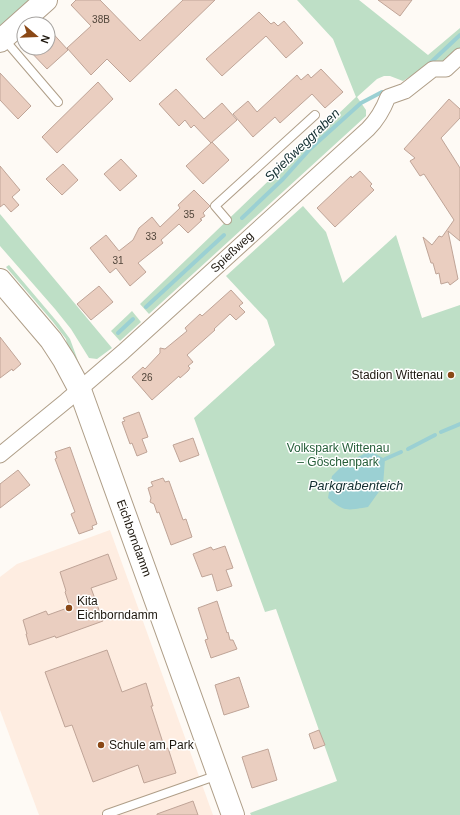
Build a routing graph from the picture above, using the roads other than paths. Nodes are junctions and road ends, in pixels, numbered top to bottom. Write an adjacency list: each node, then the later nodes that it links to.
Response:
1 (46, 0): 2 (main road)
2 (2, 40): 4 (lane)
3 (460, 56): 8 (street, Spießweg)
4 (58, 102)
5 (315, 115): 6 (lane)
6 (227, 220)
7 (0, 280): 8 (main road, Eichborndamm)
8 (80, 390): 9 (street, Spießweg); 10 (main road, Eichborndamm)
9 (0, 455)
10 (219, 774): 11 (lane); 12 (main road, Eichborndamm)
11 (107, 814)
12 (233, 815)

